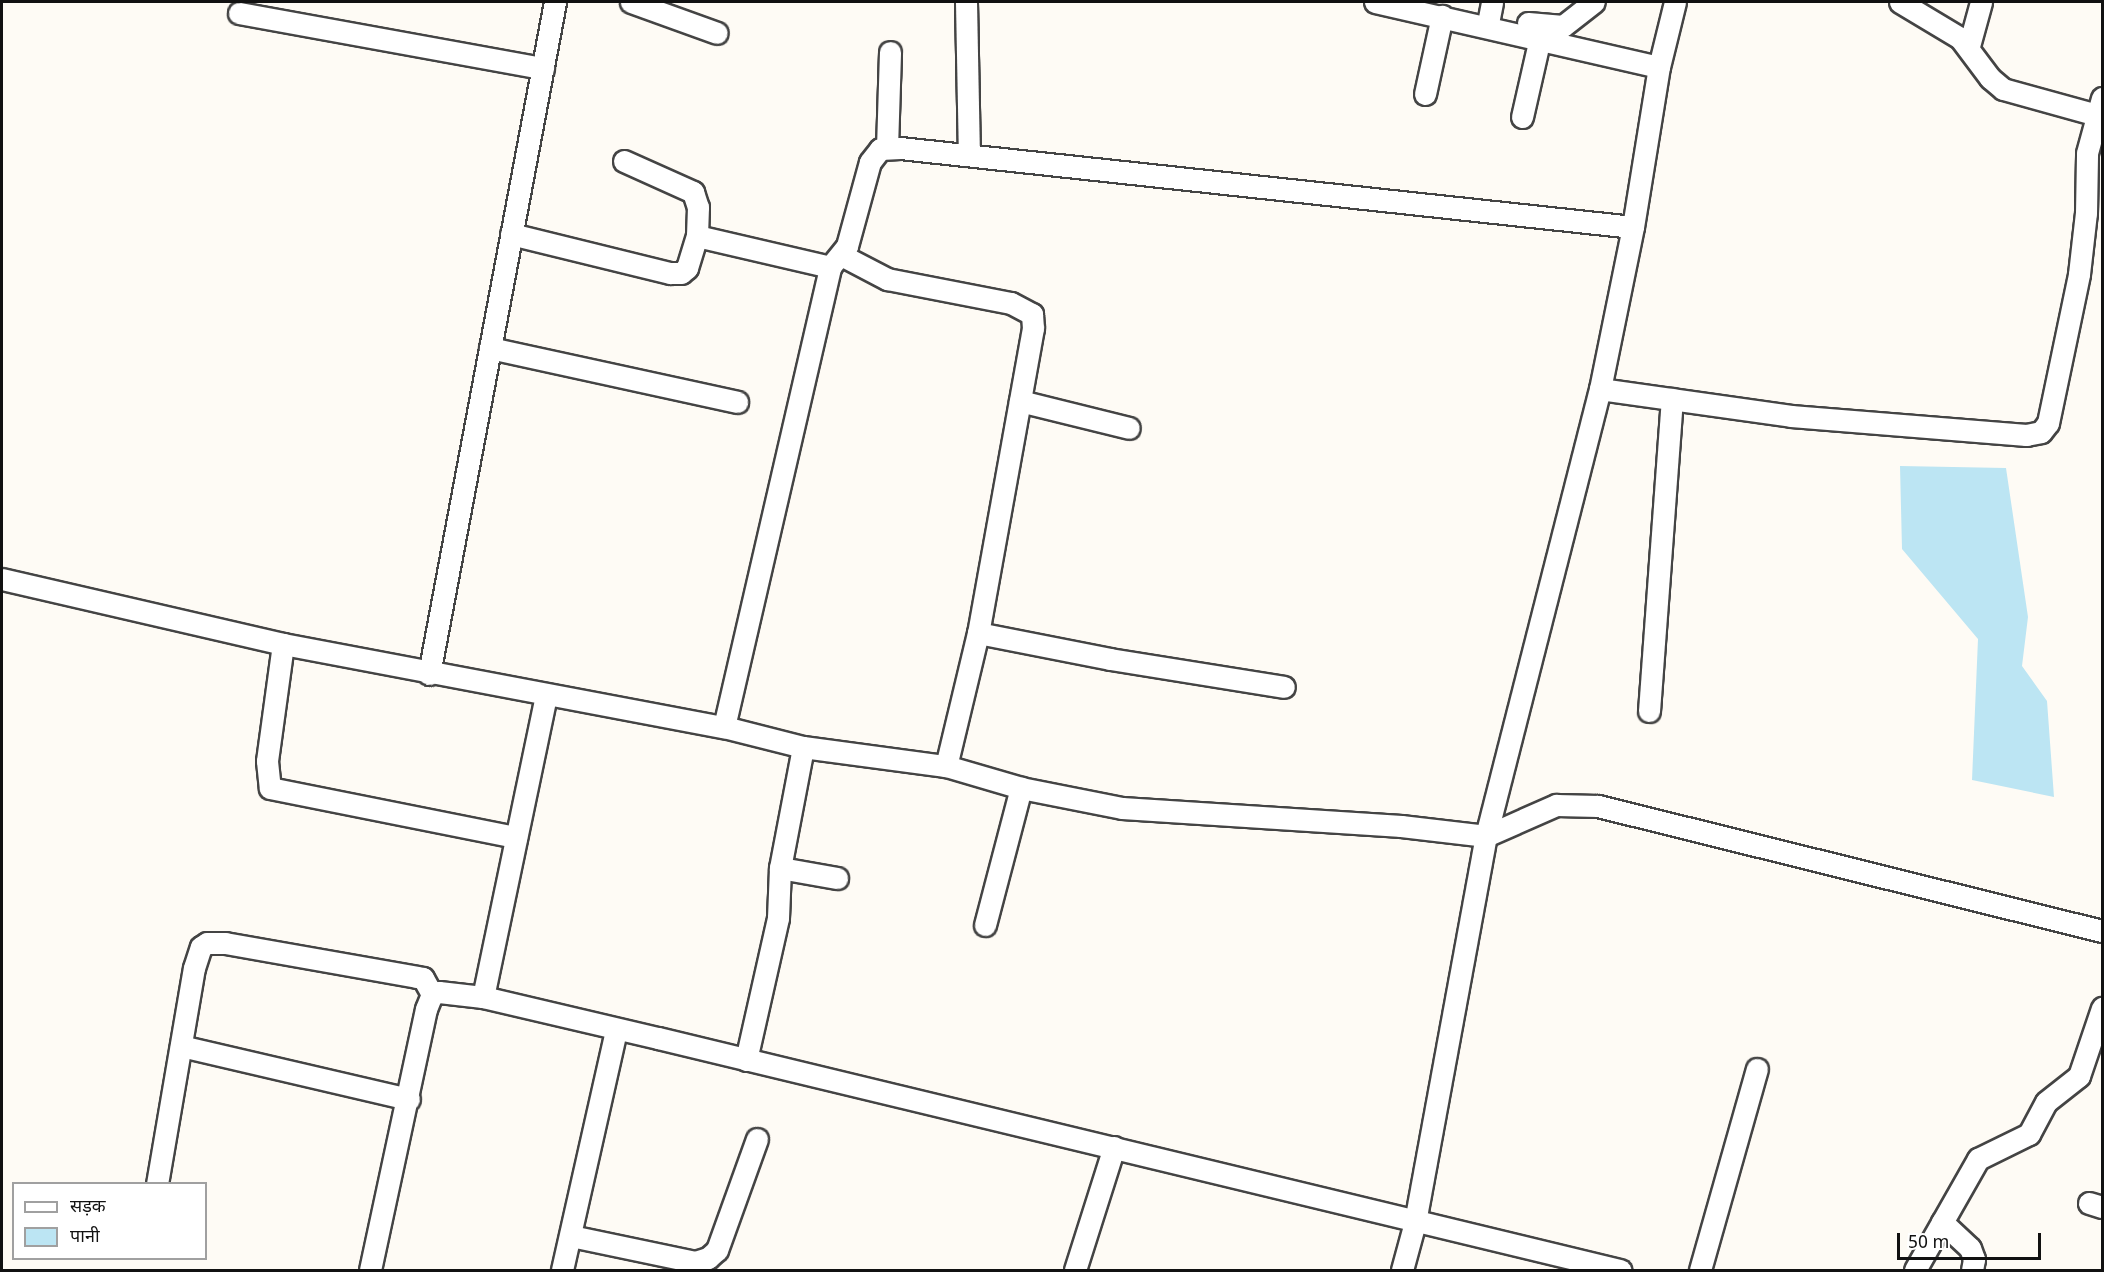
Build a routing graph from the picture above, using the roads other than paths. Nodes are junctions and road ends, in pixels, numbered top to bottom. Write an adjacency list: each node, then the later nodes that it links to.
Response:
1 (555, 2): 17 (street)
2 (631, 2): 12 (street)
3 (966, 2): 22 (street)
4 (1594, 2): 10 (street)
5 (1675, 2): 16 (street)
6 (1900, 2): 14 (street)
7 (1981, 2): 14 (street)
8 (1384, 4): 9 (street)
9 (1438, 8): 10 (street); 13 (street); 18 (street)
10 (1491, 10)
11 (239, 13): 17 (street)
12 (717, 33)
13 (1540, 38): 16 (street); 20 (street)
14 (1969, 46): 19 (street)
15 (890, 52): 21 (street)
16 (1659, 67): 24 (street)
17 (543, 68): 25 (street)
18 (1425, 94)
19 (2100, 106): 30 (street)
20 (1522, 117)
21 (887, 148): 22 (street); 27 (street)
22 (969, 155): 24 (street)
23 (624, 161): 26 (street)
24 (1633, 227): 29 (street)
25 (511, 234): 26 (street); 28 (street)
26 (698, 236): 27 (street)
27 (836, 262): 31 (street); 41 (street)
28 (490, 348): 32 (street); 37 (street)
29 (1600, 389): 30 (street); 45 (street)
30 (1672, 399): 40 (street)
31 (1020, 400): 33 (street); 35 (street)
32 (736, 402)
33 (1129, 428)
34 (2, 579): 36 (street)
35 (978, 633): 38 (street); 43 (street)
36 (283, 644): 37 (street); 46 (street)
37 (429, 674): 39 (street)
38 (1284, 687)
39 (546, 695): 41 (street); 46 (street)
40 (1649, 711)
41 (724, 727): 42 (street)
42 (803, 747): 43 (street); 47 (street)
43 (946, 766): 44 (street)
44 (1021, 788): 45 (street); 49 (street)
45 (1486, 836): 50 (street); 62 (street)
46 (516, 837): 52 (street)
47 (780, 868): 48 (street); 56 (street)
48 (837, 878)
49 (985, 925)
50 (2103, 931)
51 (432, 994): 52 (street); 55 (street); 58 (street)
52 (483, 997): 54 (street)
53 (2103, 1008): 63 (street)
54 (616, 1030): 56 (street); 64 (street)
55 (182, 1046): 58 (street); 61 (street)
56 (746, 1060): 60 (street)
57 (1757, 1069): 70 (street)
58 (409, 1099): 65 (street)
59 (758, 1139): 64 (street)
60 (1114, 1147): 62 (street); 67 (street)
61 (158, 1182)
62 (1415, 1222): 68 (street); 69 (street)
63 (1942, 1222): 71 (street); 72 (street)
64 (571, 1236): 66 (street)
65 (370, 1270)
66 (562, 1270)
67 (1075, 1270)
68 (1402, 1270)
69 (1620, 1270)
70 (1700, 1270)
71 (1915, 1270)
72 (1972, 1270)

